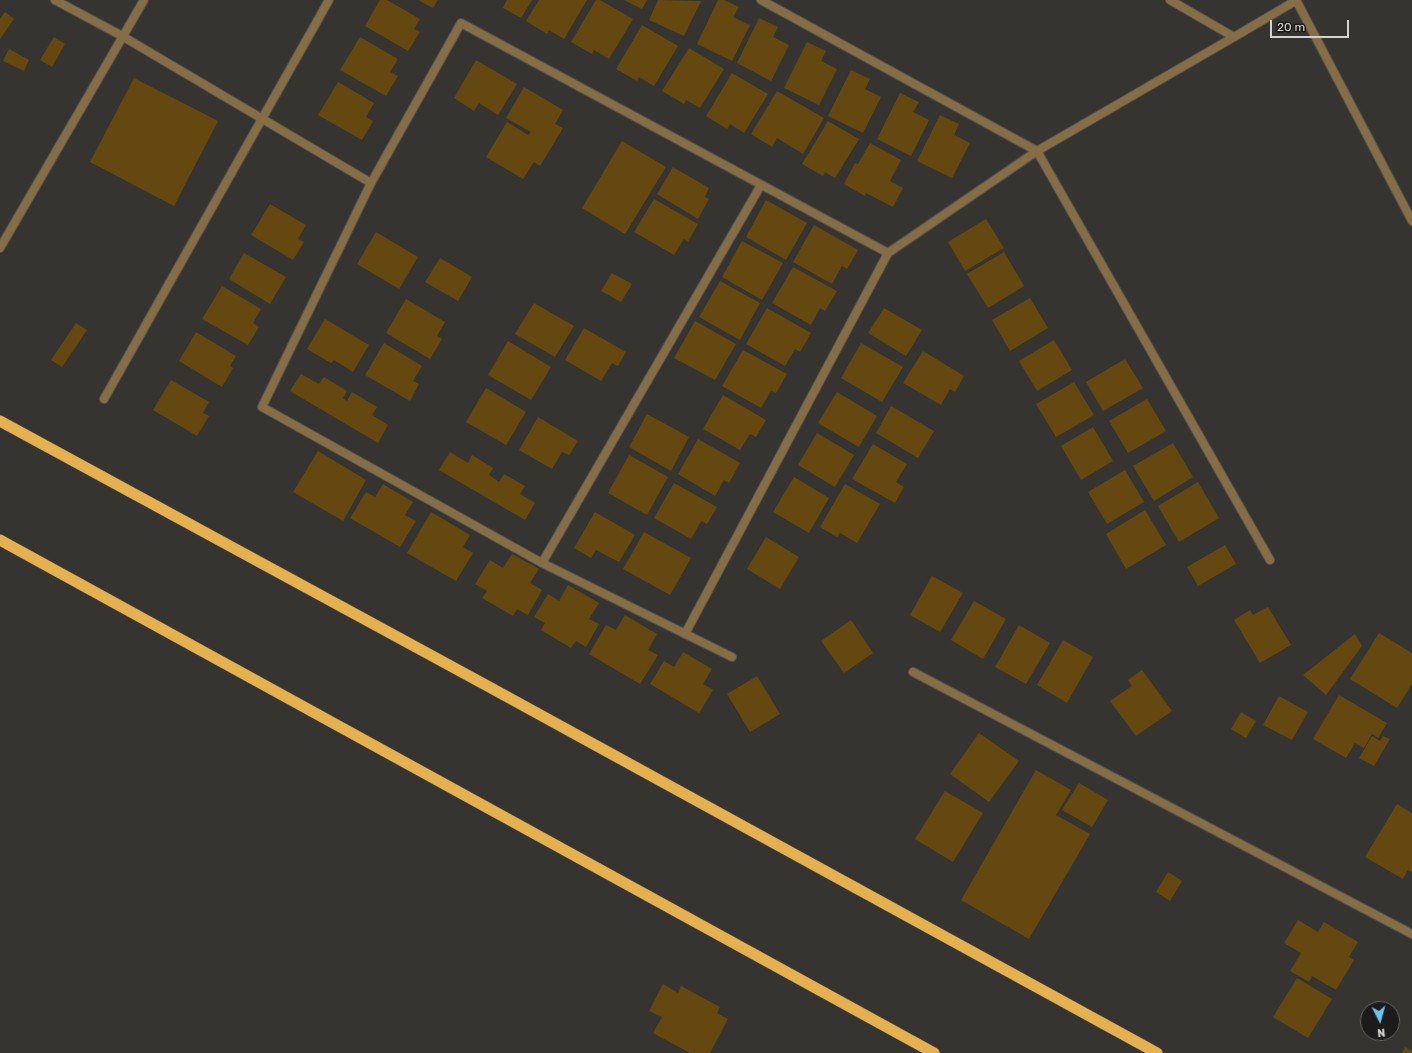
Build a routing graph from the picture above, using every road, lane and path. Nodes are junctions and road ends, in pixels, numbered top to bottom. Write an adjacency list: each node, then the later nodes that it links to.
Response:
1 (55, 0): 7 (street)
2 (144, 0): 7 (street)
3 (329, 0): 9 (street)
4 (761, 0): 10 (street)
5 (1170, 0): 8 (street)
6 (1296, 0): 8 (street); 13 (street)
7 (122, 36): 9 (street); 14 (street)
8 (1234, 38): 10 (street)
9 (262, 118): 11 (street); 16 (street)
10 (1037, 151): 15 (street); 19 (street)
11 (371, 183): 12 (street); 20 (street)
12 (761, 185): 15 (street); 20 (street)
13 (1412, 221)
14 (0, 248)
15 (888, 253): 21 (street)
16 (104, 399)
17 (0, 421): 26 (highway)
18 (0, 540): 25 (highway)
19 (1270, 560)
20 (542, 563): 21 (street)
21 (685, 634): 22 (street)
22 (732, 657)
23 (913, 672): 24 (street)
24 (1412, 934)
25 (934, 1053)
26 (1157, 1053)

